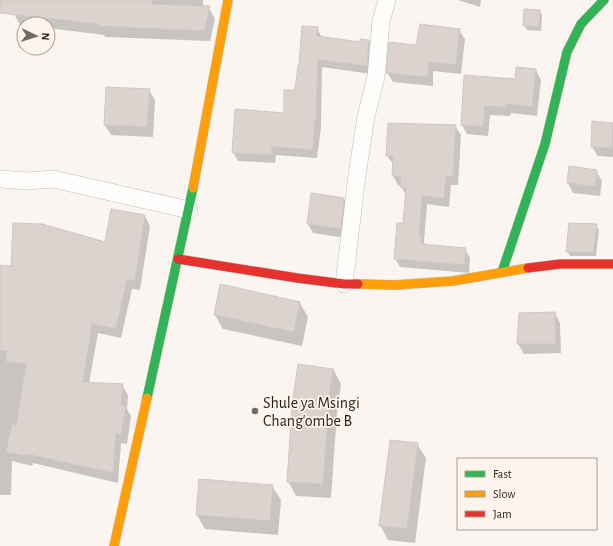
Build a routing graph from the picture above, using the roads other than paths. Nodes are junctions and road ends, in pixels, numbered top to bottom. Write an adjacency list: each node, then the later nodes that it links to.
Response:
1 (228, 0): 5 (street)
2 (388, 0): 9 (street)
3 (604, 0): 8 (street)
4 (0, 179): 5 (street)
5 (189, 210): 6 (street)
6 (178, 259): 9 (street); 10 (street)
7 (613, 264): 8 (street)
8 (502, 272): 9 (street)
9 (344, 284)
10 (114, 546)

